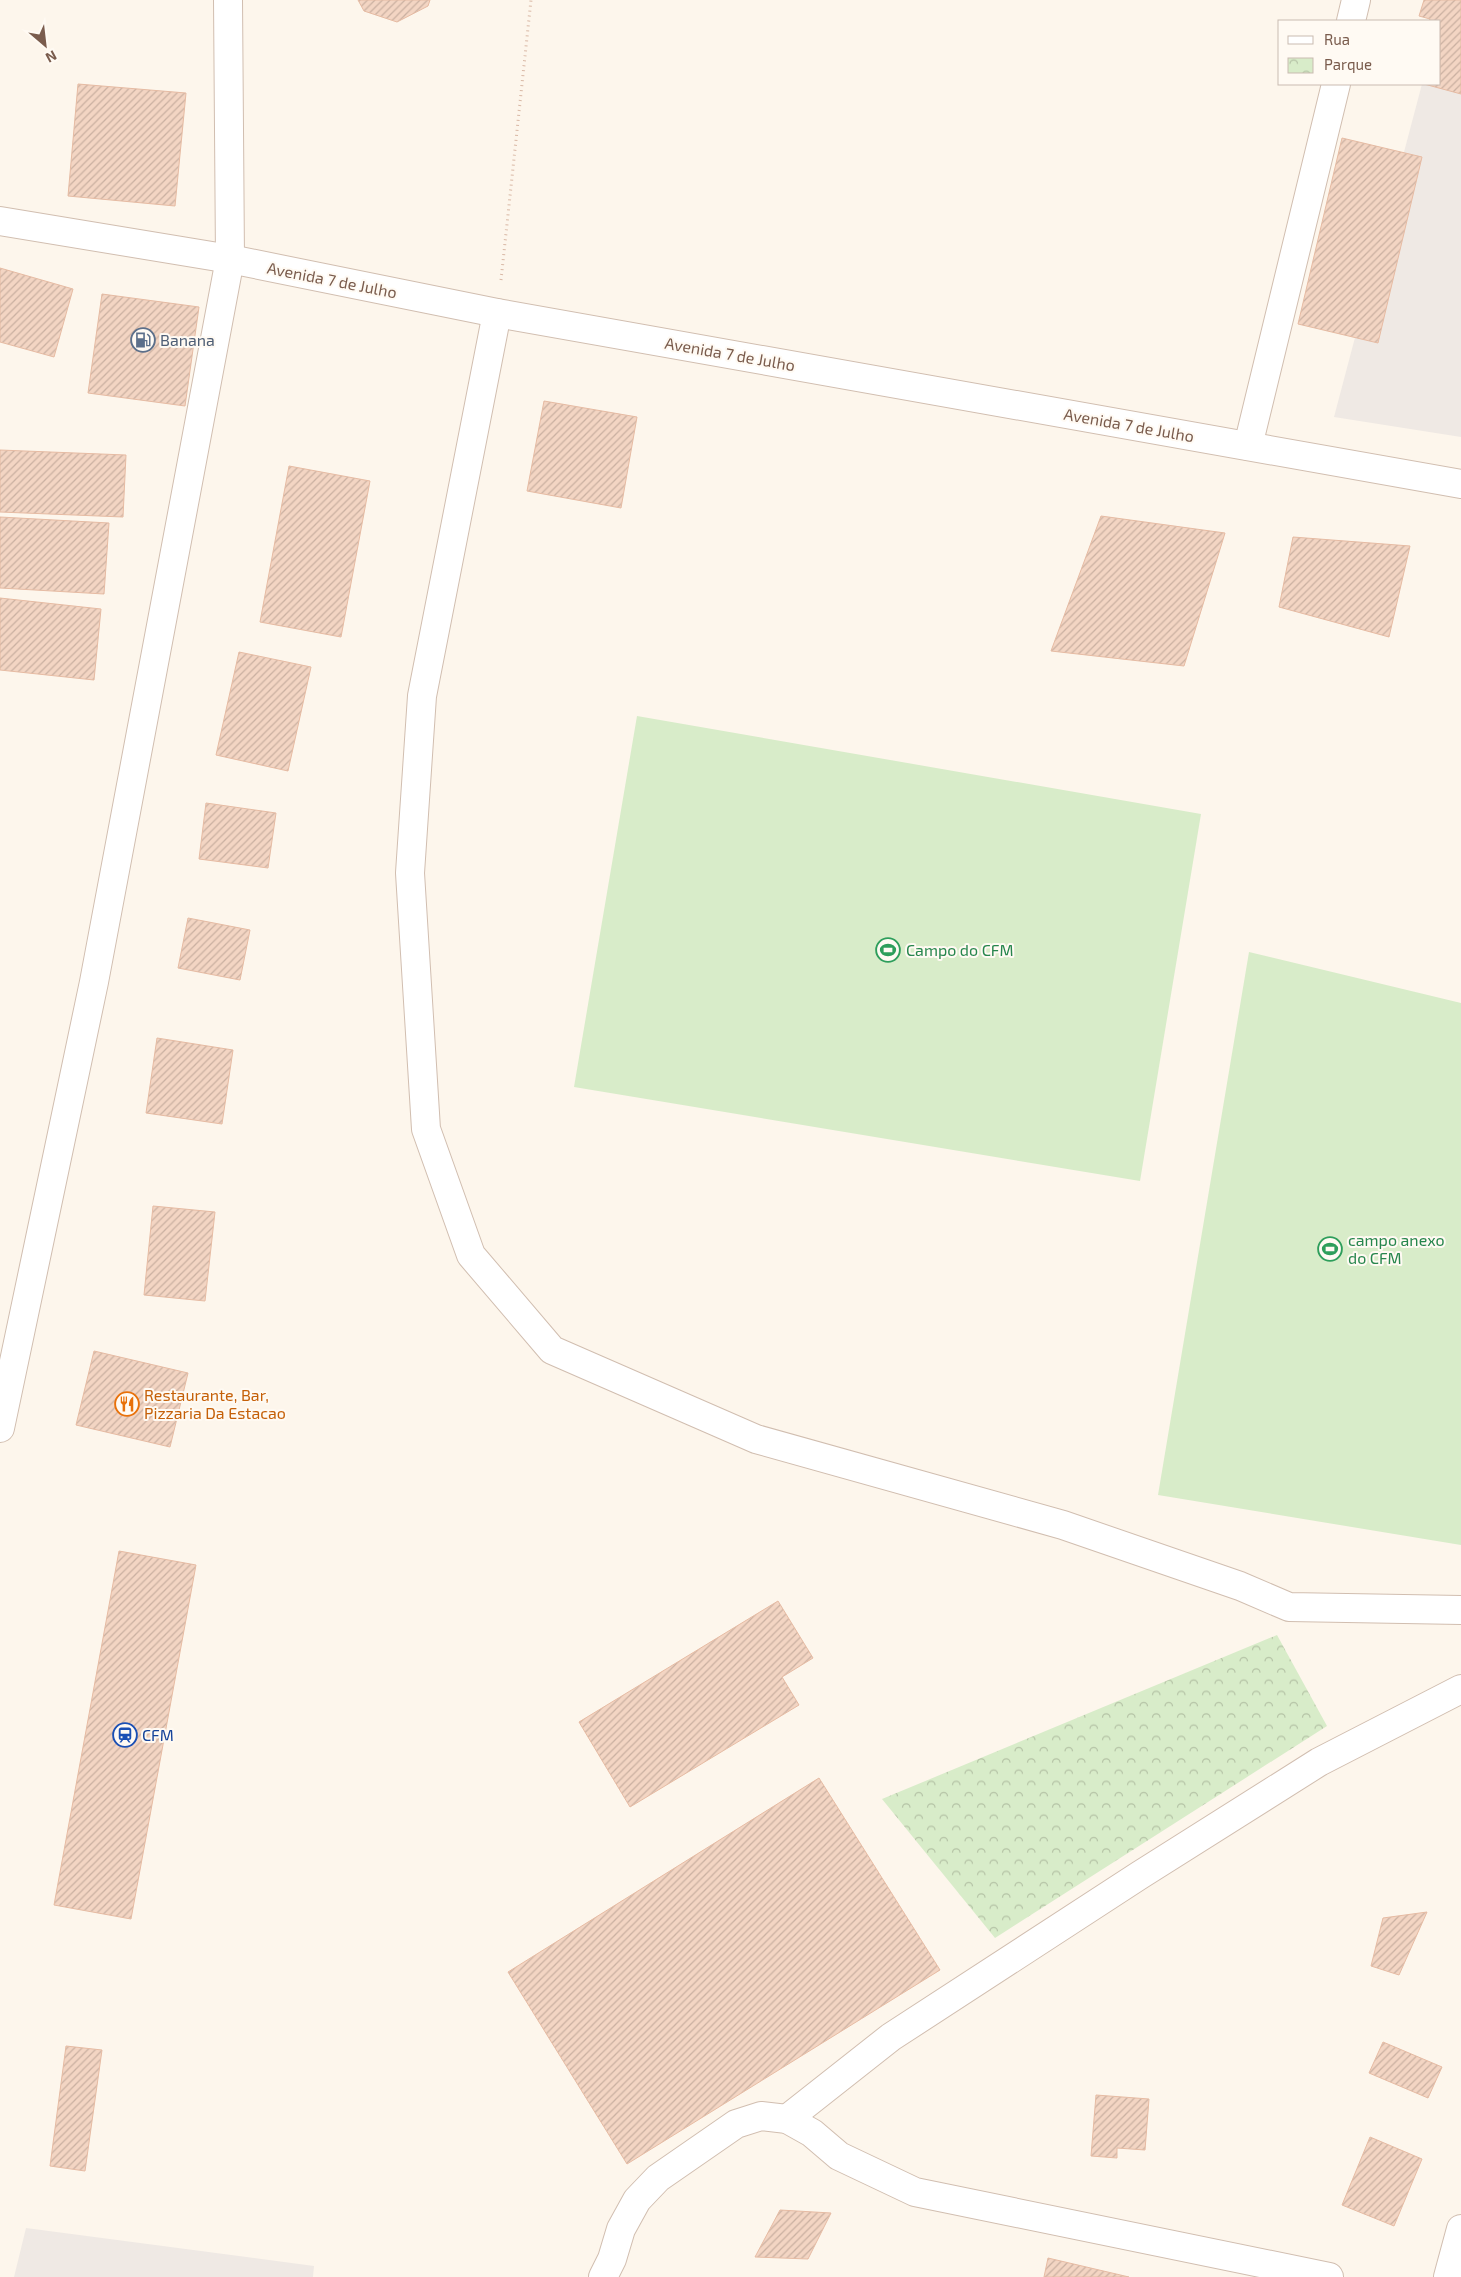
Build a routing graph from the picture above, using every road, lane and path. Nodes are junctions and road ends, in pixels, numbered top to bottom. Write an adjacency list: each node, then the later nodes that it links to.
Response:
1 (228, 0): 7 (street)
2 (531, 0): 8 (path)
3 (1356, 0): 4 (street)
4 (1351, 20)
5 (1336, 85): 9 (street)
6 (0, 221): 7 (street, Avenida 7 de Julho)
7 (230, 259): 8 (street, Avenida 7 de Julho); 11 (street)
8 (498, 313): 9 (street, Avenida 7 de Julho); 12 (street)
9 (1248, 446): 10 (street, Avenida 7 de Julho)
10 (1461, 484)
11 (0, 1428)
12 (1461, 1610)
13 (1461, 1689): 14 (street)
14 (787, 2119): 16 (street); 17 (street)
15 (1461, 2229): 18 (street)
16 (603, 2277)
17 (1329, 2277)
18 (1448, 2277)

